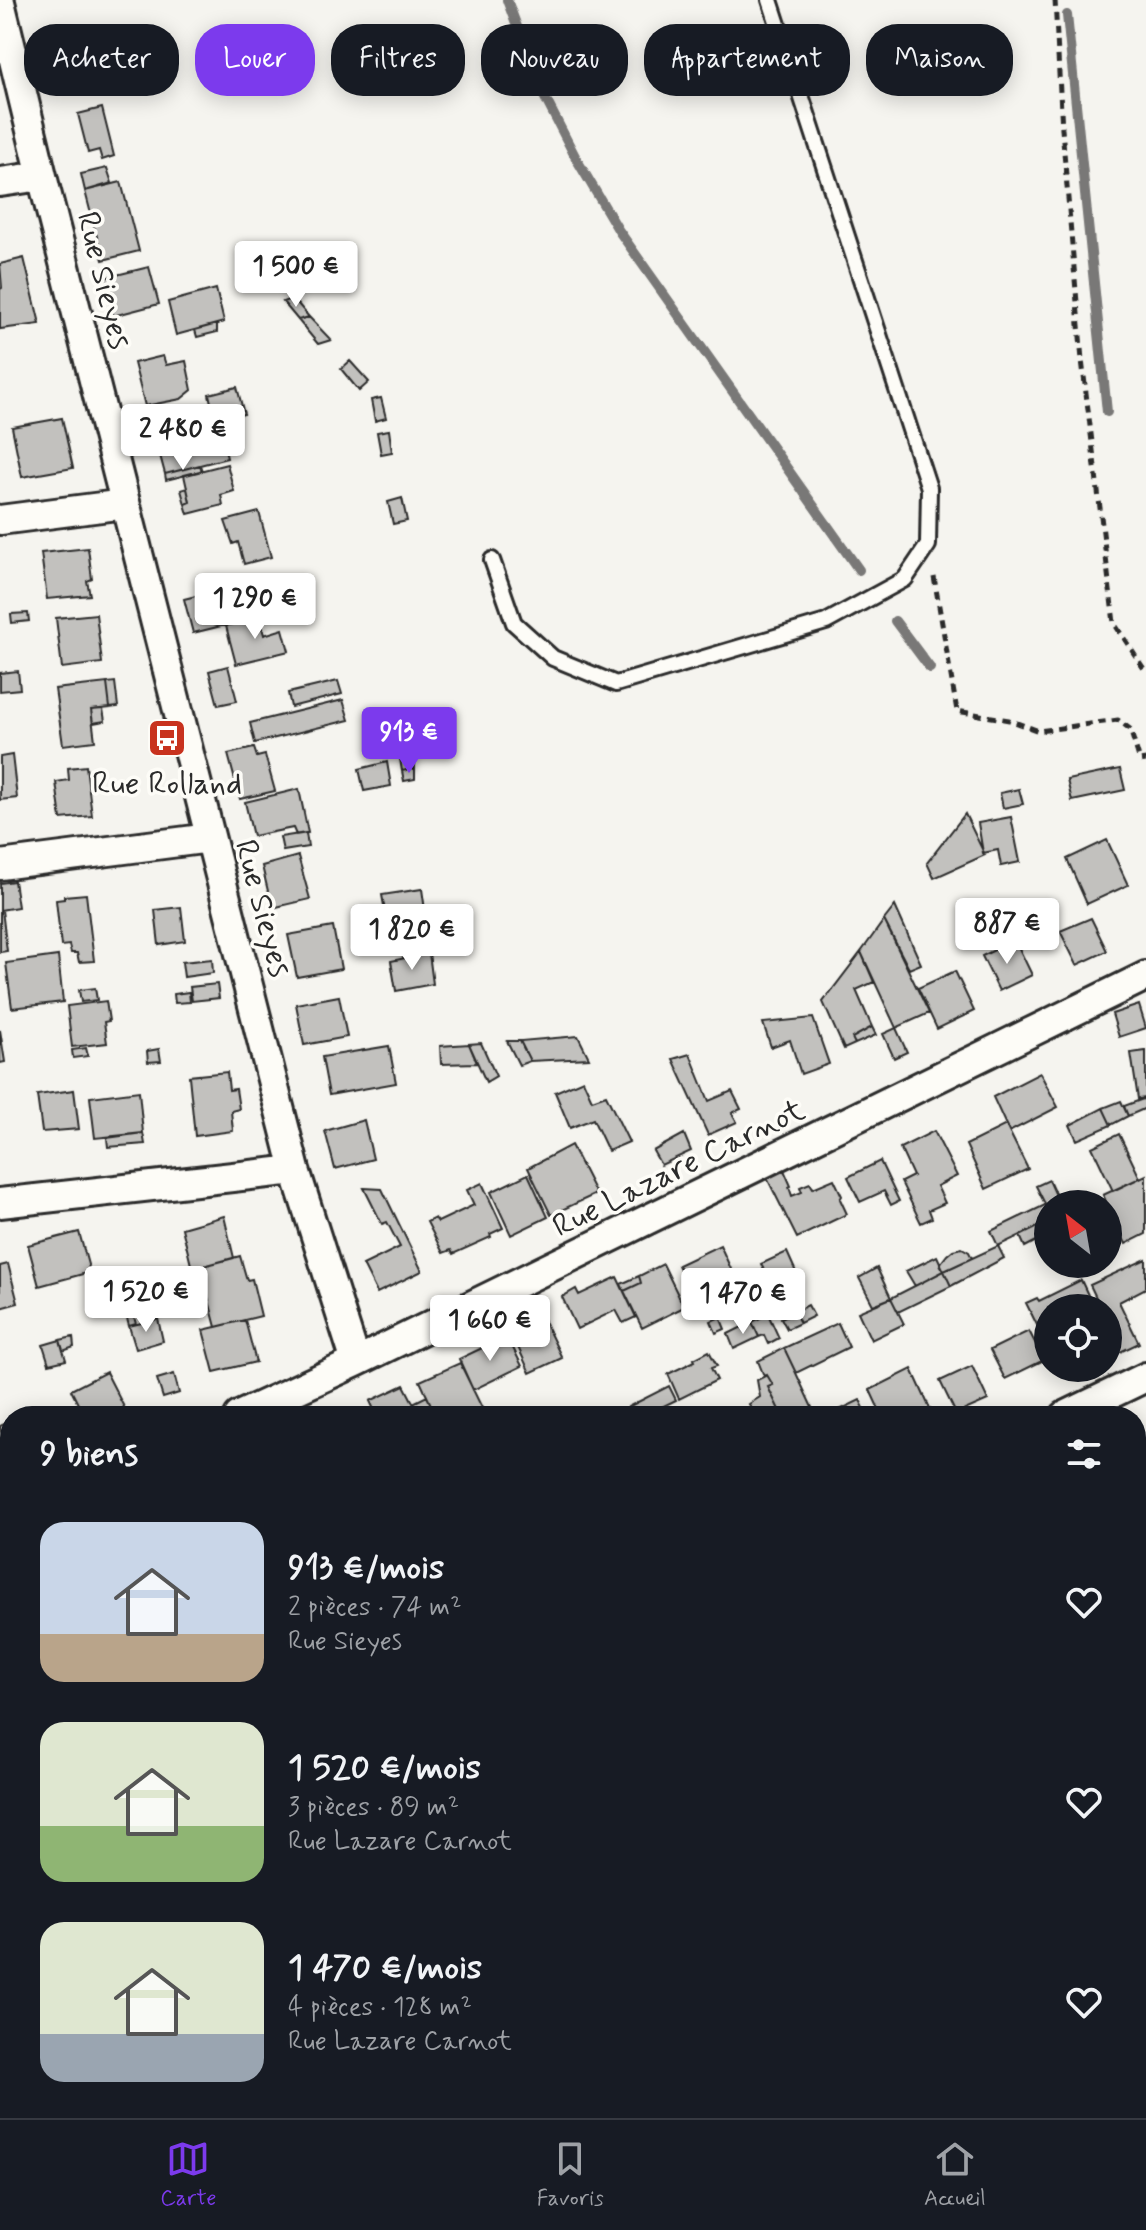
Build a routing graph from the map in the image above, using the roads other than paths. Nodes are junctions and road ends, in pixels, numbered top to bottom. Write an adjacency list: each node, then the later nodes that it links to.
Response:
1 (770, 0): 7 (lane)
2 (0, 2): 3 (street, Rue Sieyes)
3 (42, 176): 4 (street); 5 (street, Rue Sieyes)
4 (0, 182)
5 (125, 504): 6 (street); 8 (street, Rue Sieyes)
6 (0, 520)
7 (492, 560)
8 (210, 838): 9 (street); 11 (street, Rue Sieyes)
9 (0, 865)
10 (1146, 976): 13 (street, Rue Lazare Carnot)
11 (295, 1170): 12 (street); 13 (street, Rue Sieyes)
12 (0, 1203)
13 (356, 1362): 15 (street, Rue Lazare Carnot)
14 (1146, 1377): 16 (street)
15 (261, 1406)
16 (1086, 1406)

